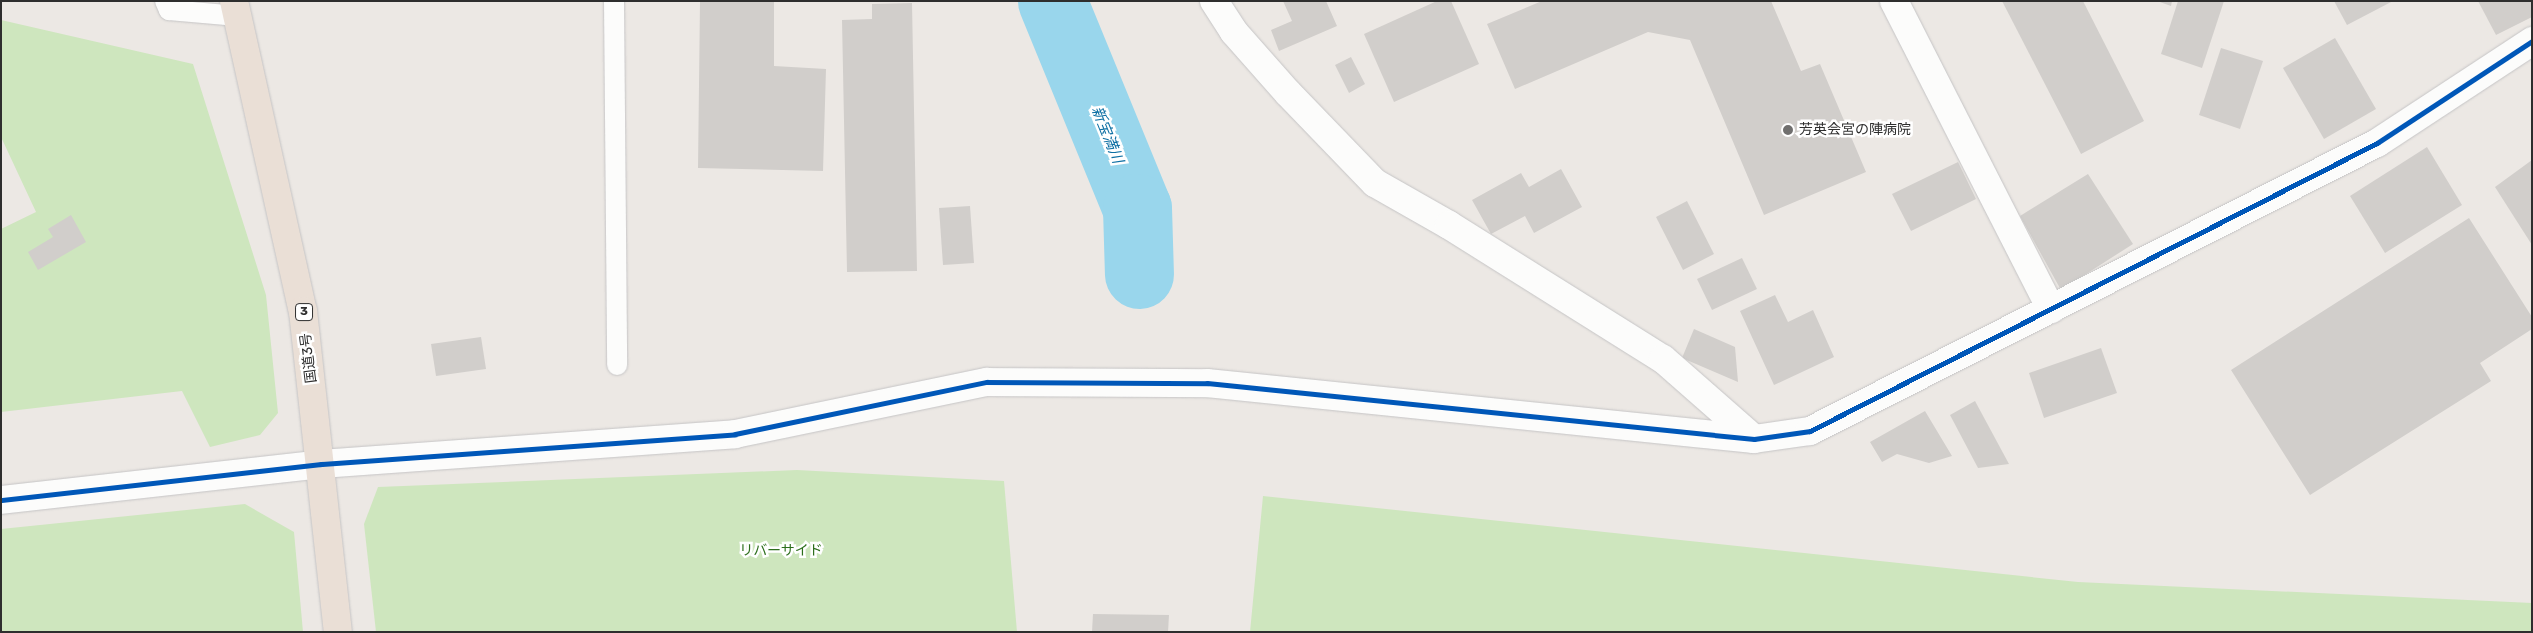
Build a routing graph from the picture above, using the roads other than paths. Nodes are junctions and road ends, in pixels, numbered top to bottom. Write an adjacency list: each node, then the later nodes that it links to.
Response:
1 (165, 1): 5 (lane)
2 (614, 1): 8 (lane)
3 (1214, 1): 9 (street)
4 (1894, 1): 7 (street)
5 (236, 8): 10 (highway, 国道3号 / 3)
6 (2532, 41): 7 (street)
7 (2050, 309): 9 (street)
8 (617, 365)
9 (1754, 439): 10 (street)
10 (321, 464): 11 (street); 12 (highway, 国道3号 / 3)
11 (1, 500)
12 (338, 630)

